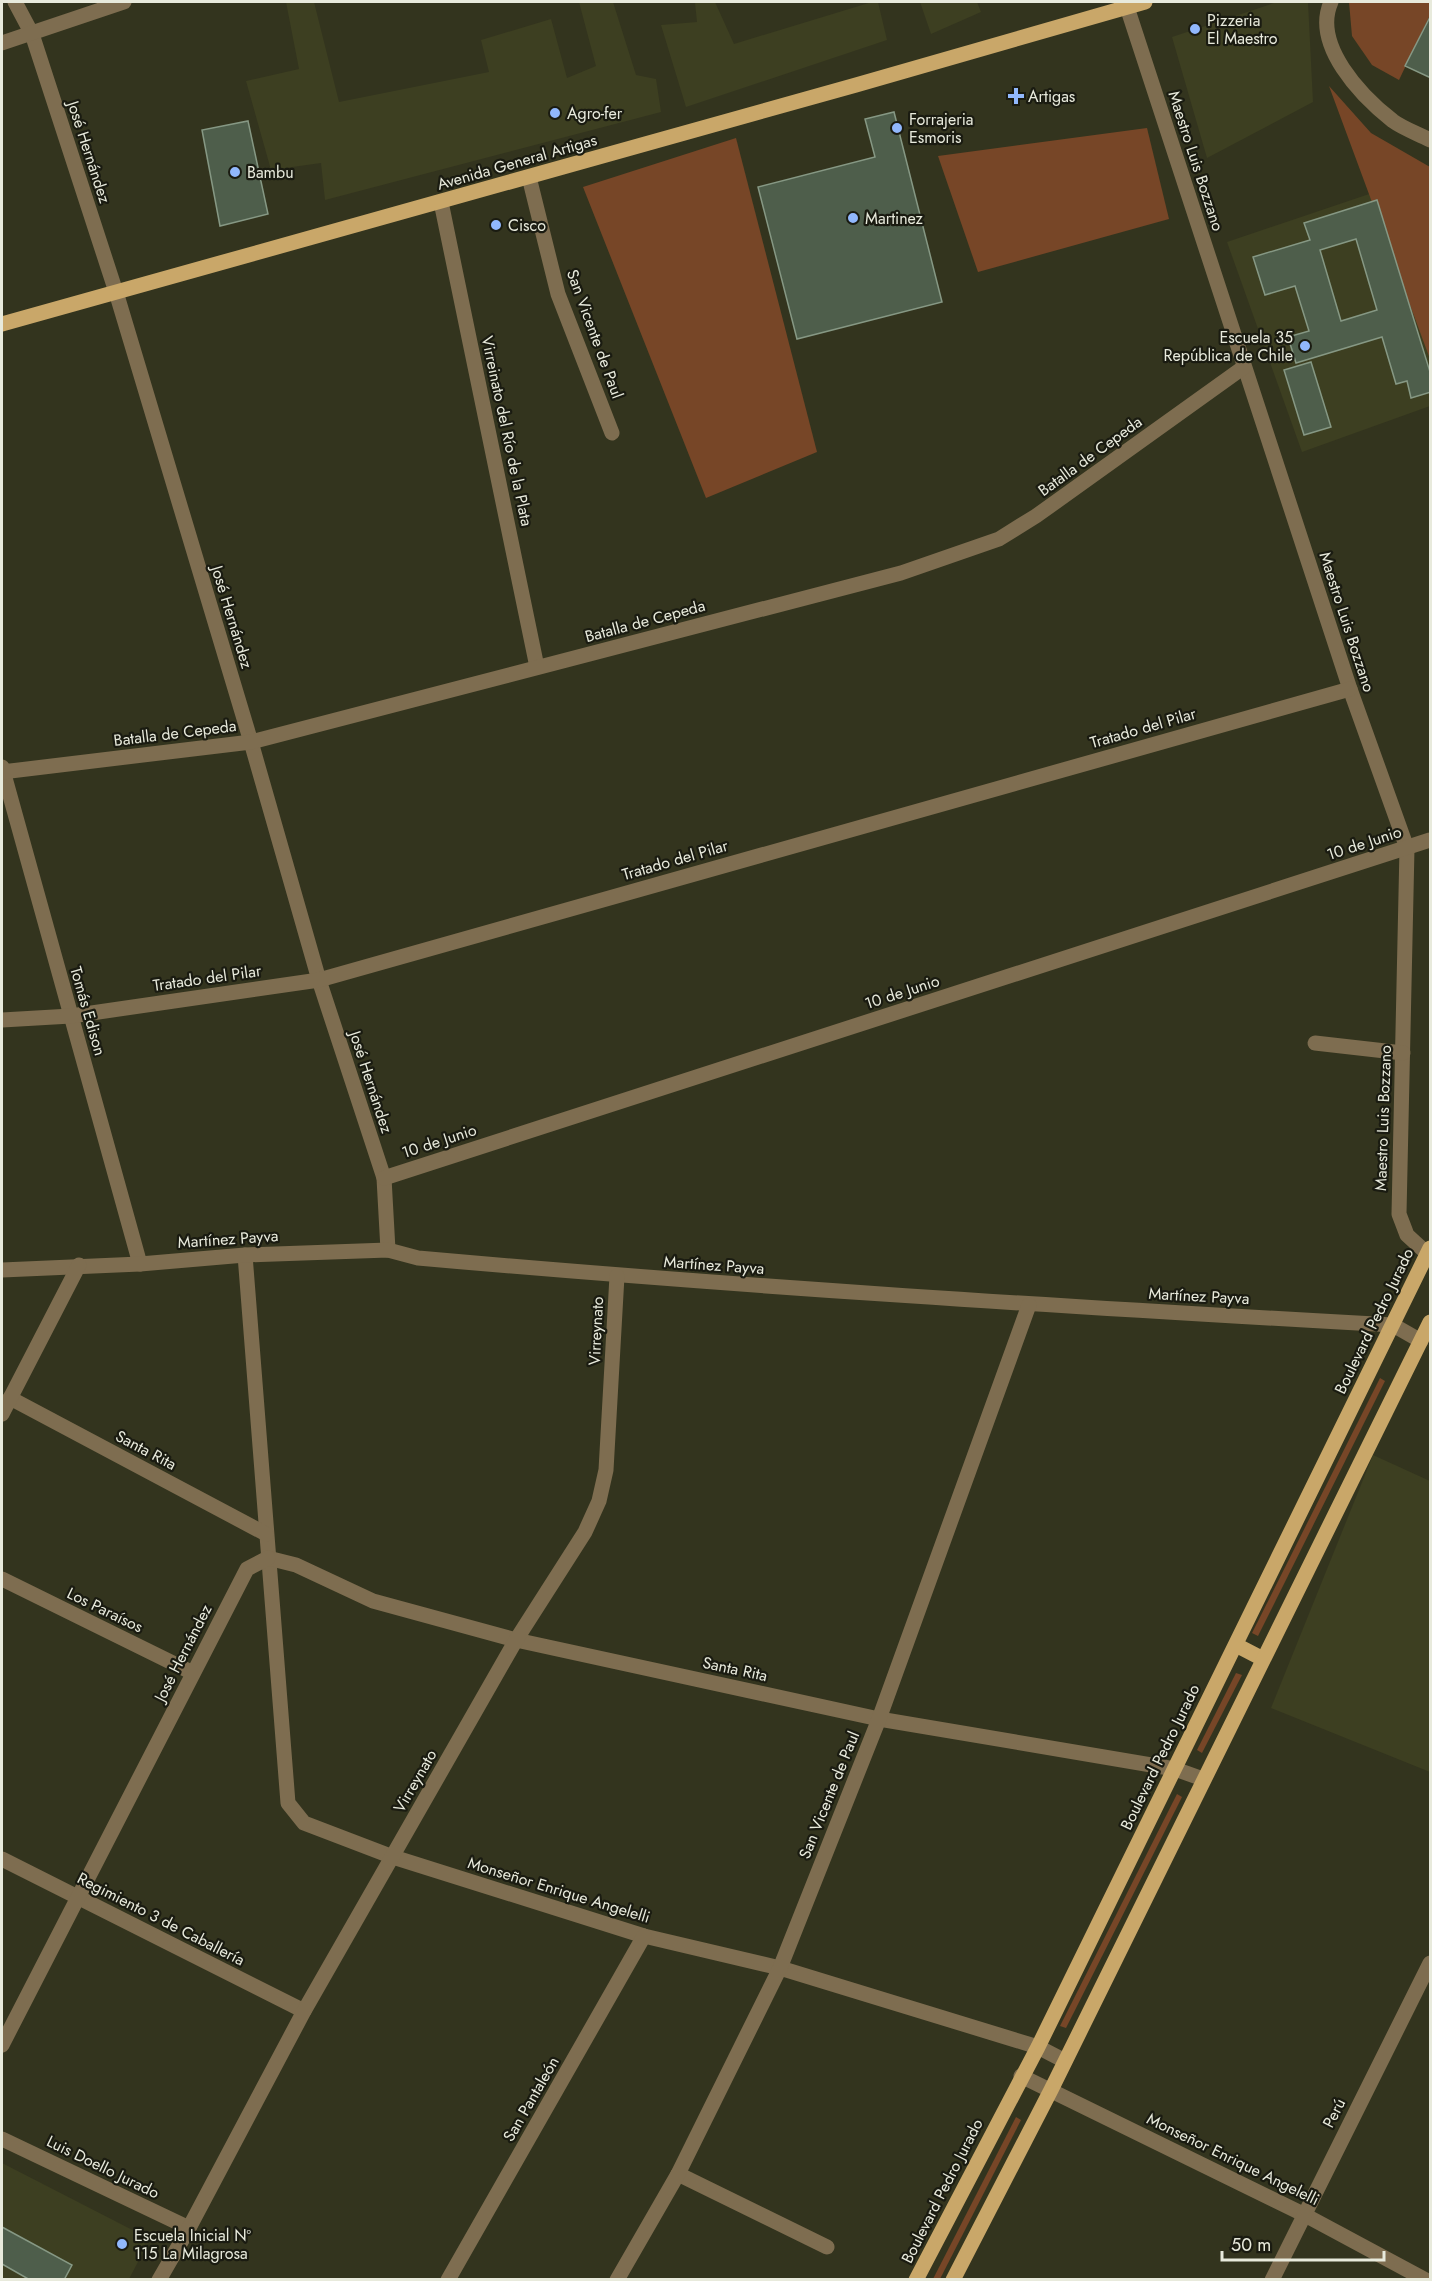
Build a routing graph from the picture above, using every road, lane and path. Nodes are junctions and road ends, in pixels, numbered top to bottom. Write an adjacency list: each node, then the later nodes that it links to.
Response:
1 (15, 2): 6 (street, José Hernández)
2 (124, 2): 6 (street)
3 (1145, 2): 5 (main road, Avenida General Artigas)
4 (1331, 2): 8 (street)
5 (1126, 7): 9 (main road, Avenida General Artigas); 13 (street, Maestro Luis Bozzano)
6 (32, 34): 7 (street); 11 (street, José Hernández)
7 (2, 43)
8 (1431, 140)
9 (529, 177): 10 (main road, Avenida General Artigas); 14 (street, San Vicente de Paul)
10 (441, 202): 11 (main road, Avenida General Artigas); 15 (street, Virreinato del Río de la Plata)
11 (116, 292): 12 (main road, Avenida General Artigas); 17 (street, José Hernández)
12 (2, 324)
13 (1244, 367): 15 (street, Batalla de Cepeda); 16 (street, Maestro Luis Bozzano)
14 (612, 433)
15 (537, 668): 17 (street, Batalla de Cepeda)
16 (1350, 688): 20 (street, Maestro Luis Bozzano); 21 (street, Tratado del Pilar)
17 (251, 742): 18 (street, Batalla de Cepeda); 21 (street, José Hernández)
18 (2, 770): 22 (street, Tomás Edison)
19 (1431, 840): 20 (street, 10 de Junio)
20 (1407, 848): 25 (street, Maestro Luis Bozzano); 26 (street, 10 de Junio)
21 (319, 980): 22 (street, Tratado del Pilar); 26 (street, José Hernández)
22 (70, 1016): 23 (street, Tratado del Pilar); 30 (street, Tomás Edison)
23 (2, 1020)
24 (1315, 1043): 25 (street)
25 (1403, 1053): 28 (street, Maestro Luis Bozzano)
26 (384, 1178): 27 (street, José Hernández)
27 (388, 1250): 29 (street, Martínez Payva); 33 (street, Martínez Payva)
28 (1429, 1253): 36 (main road, Boulevard Pedro Jurado)
29 (245, 1255): 30 (street, Martínez Payva); 40 (street)
30 (140, 1264): 31 (street, Martínez Payva)
31 (79, 1265): 32 (street, Martínez Payva); 38 (street)
32 (2, 1270)
33 (617, 1276): 34 (street, Martínez Payva); 43 (street, Virreynato)
34 (1029, 1305): 36 (street, Martínez Payva); 47 (street, San Vicente de Paul)
35 (1431, 1322): 37 (main road)
36 (1393, 1325): 37 (street, Martínez Payva); 44 (main road, Boulevard Pedro Jurado)
37 (1421, 1341): 45 (main road)
38 (10, 1398): 39 (street); 40 (street, Santa Rita)
39 (2, 1414)
40 (266, 1534): 41 (street)
41 (268, 1558): 43 (street, Santa Rita); 46 (street, José Hernández); 50 (street, Monseñor Enrique Angelelli)
42 (2, 1579): 46 (street, Los Paraísos)
43 (516, 1641): 47 (street, Santa Rita); 50 (street, Virreynato)
44 (1236, 1645): 45 (main road); 48 (main road, Boulevard Pedro Jurado)
45 (1263, 1659): 49 (main road)
46 (193, 1673): 52 (street, José Hernández)
47 (879, 1719): 48 (street, Santa Rita); 55 (street, San Vicente de Paul)
48 (1175, 1769): 49 (street, Santa Rita); 58 (main road, Boulevard Pedro Jurado)
49 (1203, 1779): 59 (main road)
50 (393, 1857): 53 (street, Monseñor Enrique Angelelli); 56 (street, Virreynato)
51 (2, 1859): 52 (street, Regimiento 3 de Caballería)
52 (78, 1897): 56 (street, Regimiento 3 de Caballería); 57 (street, José Hernández)
53 (644, 1936): 55 (street, Monseñor Enrique Angelelli); 68 (street, San Pantaleón)
54 (1431, 1963): 64 (street, Perú)
55 (780, 1968): 58 (street, Monseñor Enrique Angelelli); 63 (street, San Vicente de Paul)
56 (304, 2010): 65 (street, Virreynato)
57 (2, 2045)
58 (1038, 2046): 59 (street, Monseñor Enrique Angelelli); 60 (main road, Boulevard Pedro Jurado)
59 (1065, 2061): 61 (main road)
60 (1021, 2076): 61 (street, Monseñor Enrique Angelelli); 70 (main road, Boulevard Pedro Jurado)
61 (1051, 2090): 64 (street, Monseñor Enrique Angelelli); 71 (main road)
62 (2, 2139): 65 (street, Luis Doello Jurado)
63 (678, 2174): 66 (street); 69 (street, San Vicente de Paul)
64 (1303, 2214): 72 (street, Perú); 73 (street, Monseñor Enrique Angelelli)
65 (189, 2228): 67 (street, Virreynato)
66 (827, 2247)
67 (159, 2280)
68 (448, 2280)
69 (618, 2280)
70 (916, 2280)
71 (953, 2280)
72 (1272, 2280)
73 (1426, 2280)

